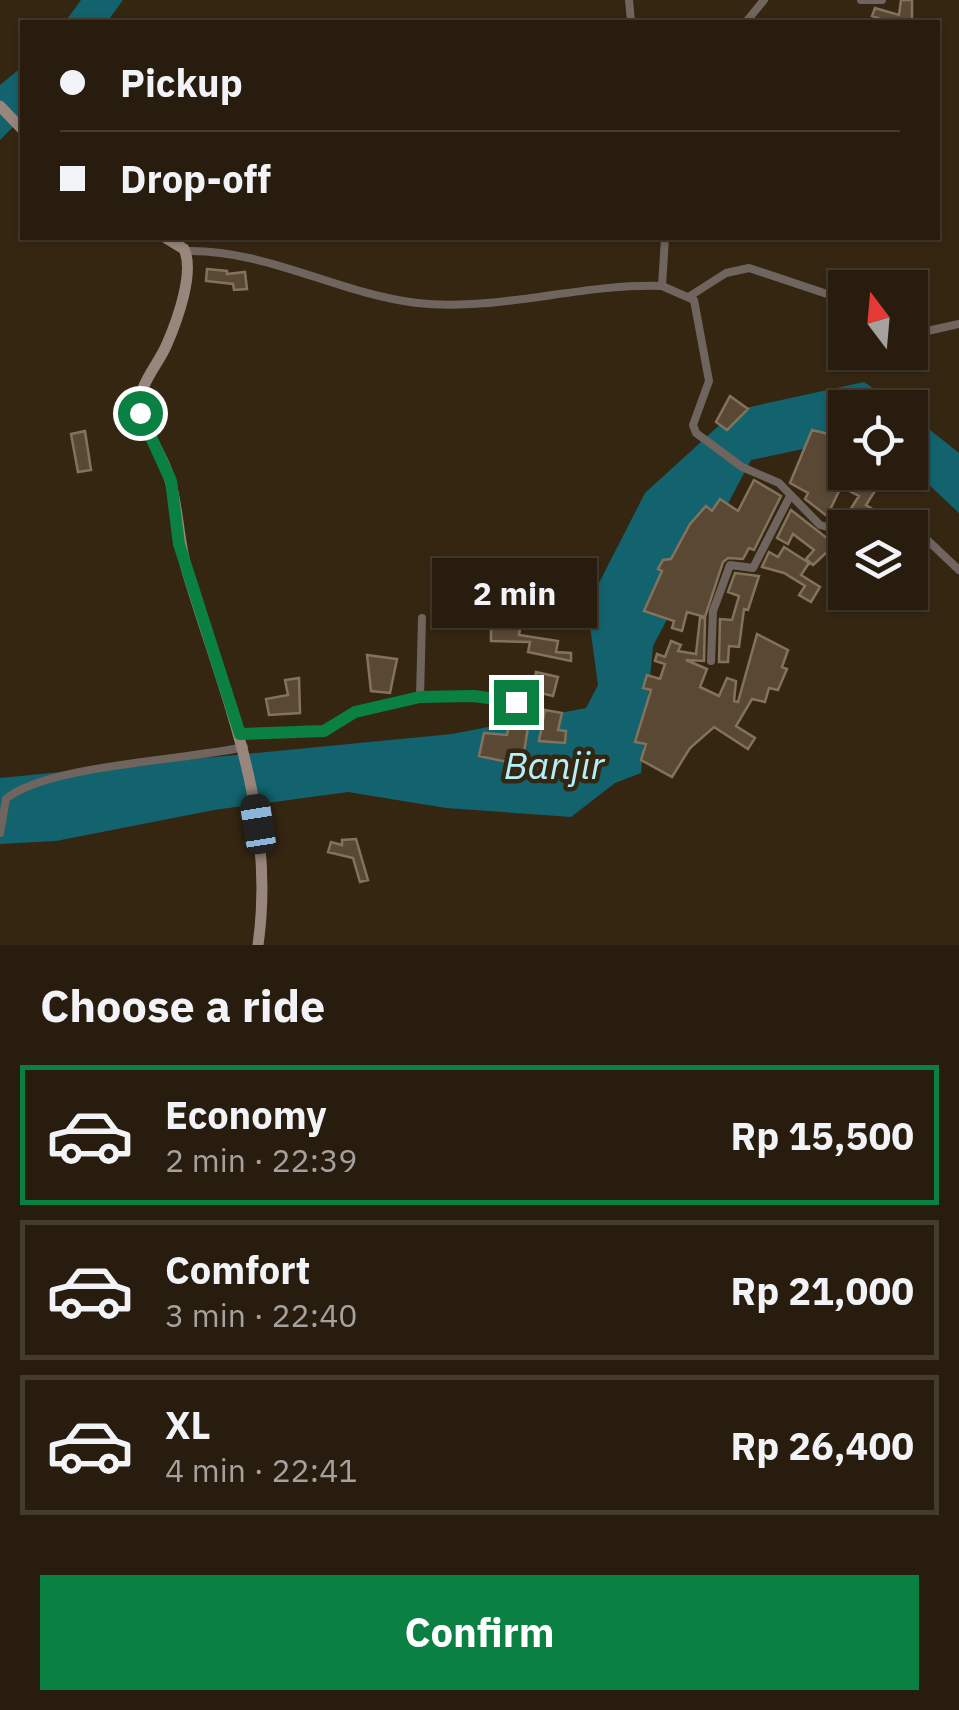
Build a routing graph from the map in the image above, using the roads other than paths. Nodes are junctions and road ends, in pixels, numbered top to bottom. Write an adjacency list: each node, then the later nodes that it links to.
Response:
1 (764, 0): 4 (street)
2 (860, 0): 3 (street)
3 (882, 0)
4 (748, 20)
5 (0, 106): 6 (street)
6 (20, 127)
7 (169, 240): 9 (street)
8 (665, 240): 10 (street)
9 (186, 252): 10 (street); 23 (street)
10 (662, 286): 12 (street)
11 (828, 294): 12 (street)
12 (690, 296): 15 (street)
13 (959, 324): 14 (street)
14 (928, 331)
15 (790, 496): 16 (street); 20 (street)
16 (828, 527)
17 (928, 541): 18 (street)
18 (959, 570)
19 (422, 618): 21 (street)
20 (711, 661)
21 (420, 697): 22 (street); 23 (street)
22 (516, 702)
23 (243, 744): 24 (street); 27 (street)
24 (24, 789): 25 (street); 26 (street)
25 (0, 790)
26 (0, 832)
27 (258, 945)

